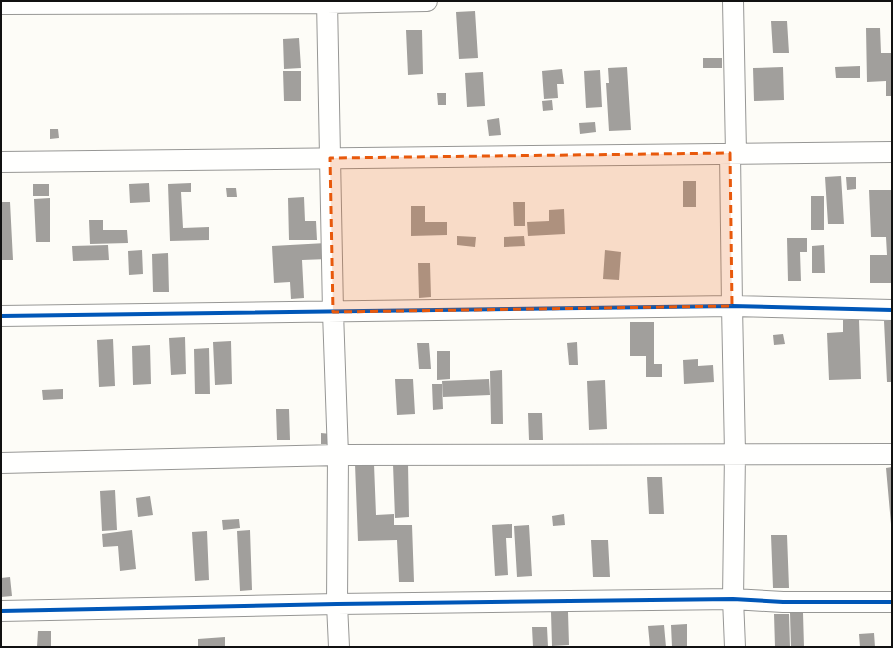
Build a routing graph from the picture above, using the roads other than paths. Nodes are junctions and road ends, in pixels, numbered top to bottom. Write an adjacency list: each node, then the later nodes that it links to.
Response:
1 (427, 1): 3 (street)
2 (733, 1): 6 (street)
3 (327, 2): 4 (street); 7 (street)
4 (1, 4)
5 (892, 152): 6 (street)
6 (733, 153): 7 (street); 9 (street)
7 (330, 158): 8 (street); 11 (street)
8 (1, 162)
9 (732, 306): 10 (street); 11 (street); 13 (street)
10 (892, 310)
11 (334, 312): 12 (street); 15 (street)
12 (1, 316)
13 (735, 453): 14 (street); 15 (street); 17 (street)
14 (892, 454)
15 (338, 455): 16 (street); 19 (street)
16 (1, 463)
17 (733, 599): 18 (street); 19 (street); 22 (street)
18 (892, 602)
19 (337, 604): 20 (street); 21 (street)
20 (1, 611)
21 (339, 647)
22 (735, 647)

